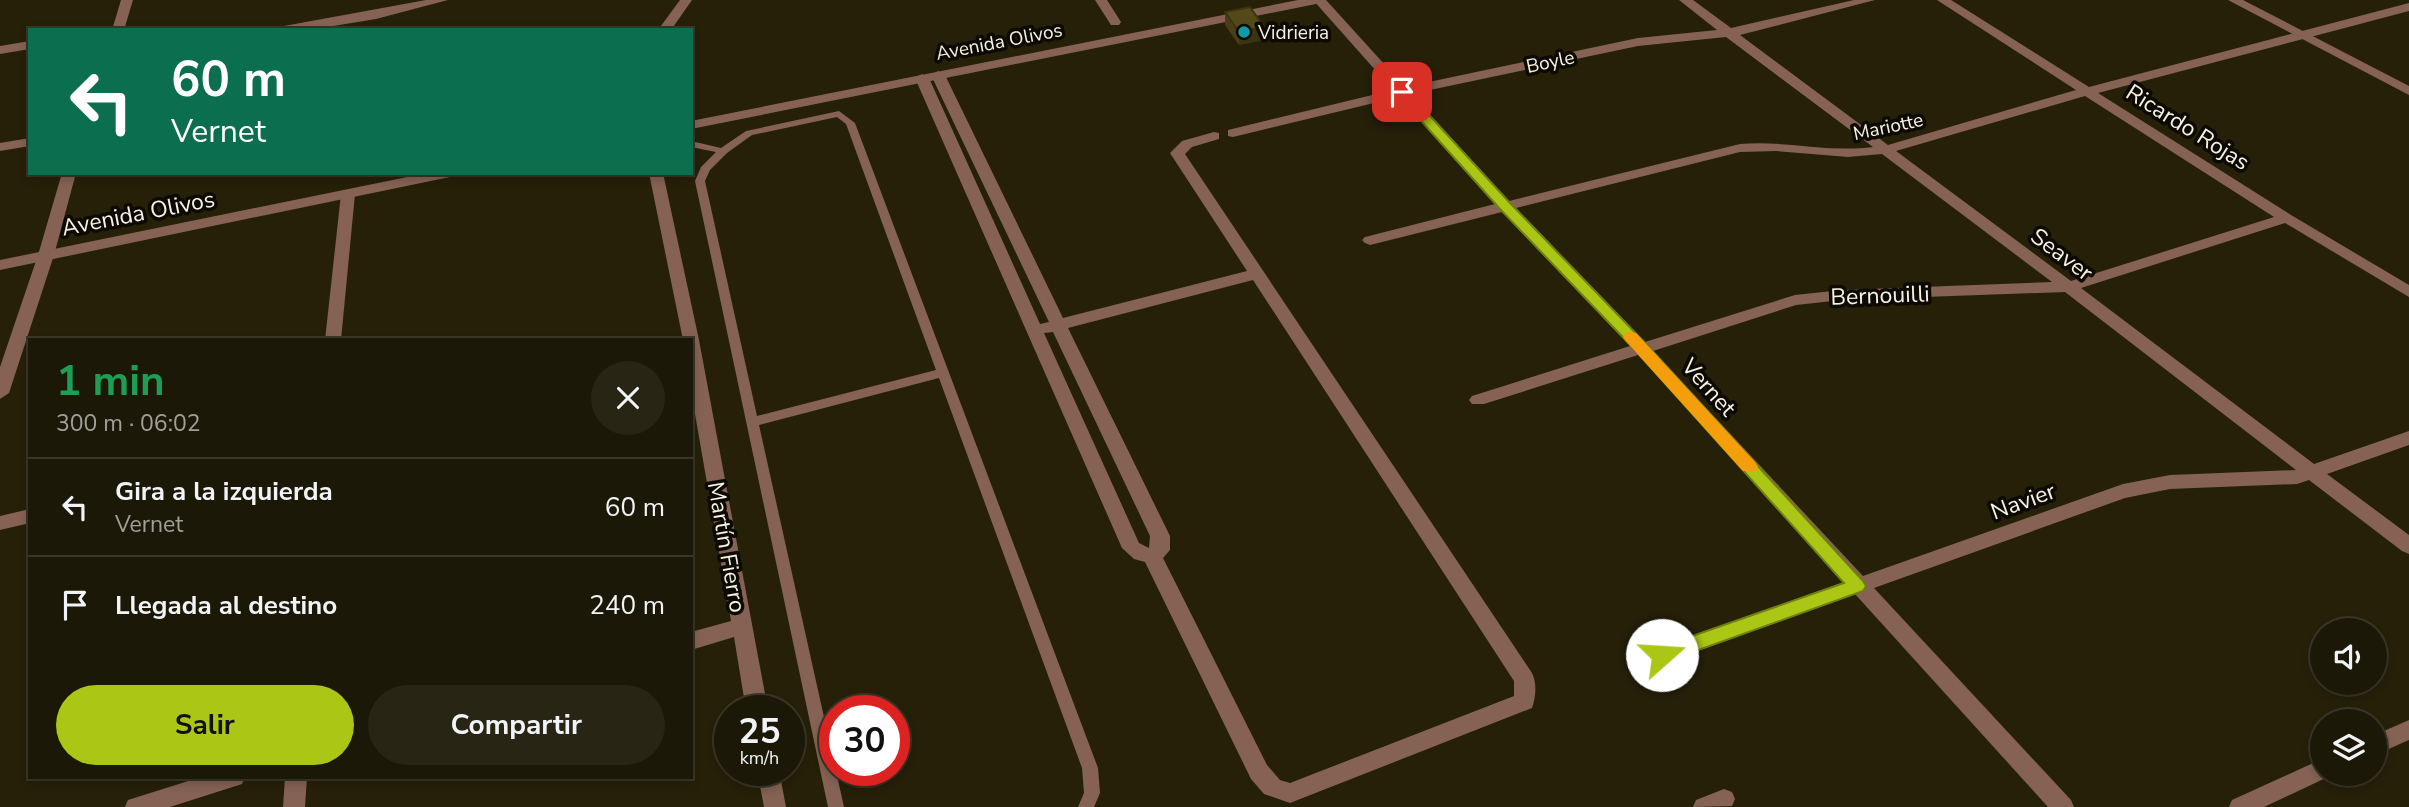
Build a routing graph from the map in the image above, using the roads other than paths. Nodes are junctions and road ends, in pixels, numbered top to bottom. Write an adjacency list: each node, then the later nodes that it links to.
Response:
1 (128, 0): 12 (street)
2 (442, 0): 13 (street)
3 (686, 0): 14 (street)
4 (1101, 0): 11 (street)
5 (1318, 0): 19 (street, Avenida Olivos); 22 (street, Vernet)
6 (1685, 0): 15 (street, Seaver)
7 (1869, 0): 15 (street, Boyle)
8 (1942, 0): 20 (street, Ricardo Rojas)
9 (2234, 0): 16 (street)
10 (2409, 7): 16 (street, Mariotte)
11 (1115, 22)
12 (119, 28)
13 (296, 28)
14 (665, 28)
15 (1729, 33): 22 (street, Boyle); 27 (street, Seaver)
16 (2302, 35): 20 (street, Mariotte); 21 (street)
17 (28, 45): 18 (street)
18 (0, 50)
19 (930, 76): 23 (street, Avenida Olivos); 33 (street); 35 (street)
20 (2089, 91): 27 (street, Mariotte); 36 (street, Ricardo Rojas)
21 (2409, 91)
22 (1402, 92): 34 (street, Vernet); 40 (street, Boyle)
23 (693, 125)
24 (28, 142): 26 (street)
25 (693, 144): 28 (lane)
26 (0, 147)
27 (1884, 150): 34 (street, Mariotte); 41 (street, Seaver)
28 (723, 151): 49 (lane); 52 (lane)
29 (68, 175): 38 (street)
30 (440, 175): 32 (street, Avenida Olivos)
31 (656, 175): 46 (street, Martín Fierro)
32 (348, 194): 38 (street, Avenida Olivos); 45 (street)
33 (1000, 205): 35 (street); 43 (street)
34 (1505, 206): 37 (street, Mariotte); 47 (street, Vernet)
35 (981, 209): 44 (street)
36 (2286, 218): 41 (street, Bernouilli); 42 (street, Ricardo Rojas)
37 (1370, 240)
38 (46, 255): 39 (street, Avenida Olivos); 50 (street)
39 (0, 265)
40 (1257, 274): 43 (street); 58 (street)
41 (2069, 287): 47 (street, Bernouilli); 54 (street, Seaver)
42 (2409, 292)
43 (1058, 325): 44 (street); 58 (street)
44 (1035, 330): 58 (street)
45 (333, 338)
46 (690, 338)
47 (1642, 349): 51 (street, Bernouilli); 59 (street, Vernet)
48 (693, 352): 60 (street, Martín Fierro)
49 (944, 372): 52 (lane); 74 (lane)
50 (0, 393)
51 (1478, 400)
52 (752, 422): 73 (lane)
53 (2409, 438): 54 (street, Navier)
54 (2313, 473): 57 (street, Seaver); 59 (street, Navier)
55 (28, 516): 56 (street)
56 (0, 523)
57 (2409, 547)
58 (1152, 556)
59 (1857, 586): 62 (street, Navier); 75 (street, Vernet)
60 (741, 626): 61 (street); 63 (street, Martín Fierro)
61 (693, 640)
62 (1662, 655)
63 (754, 695)
64 (2409, 730): 65 (street)
65 (2387, 740)
66 (2310, 775): 76 (street)
67 (227, 779): 70 (street)
68 (296, 779): 71 (street)
69 (771, 786): 72 (street)
70 (136, 807)
71 (293, 807)
72 (775, 807)
73 (836, 807)
74 (1086, 807)
75 (2063, 807)
76 (2240, 807)

